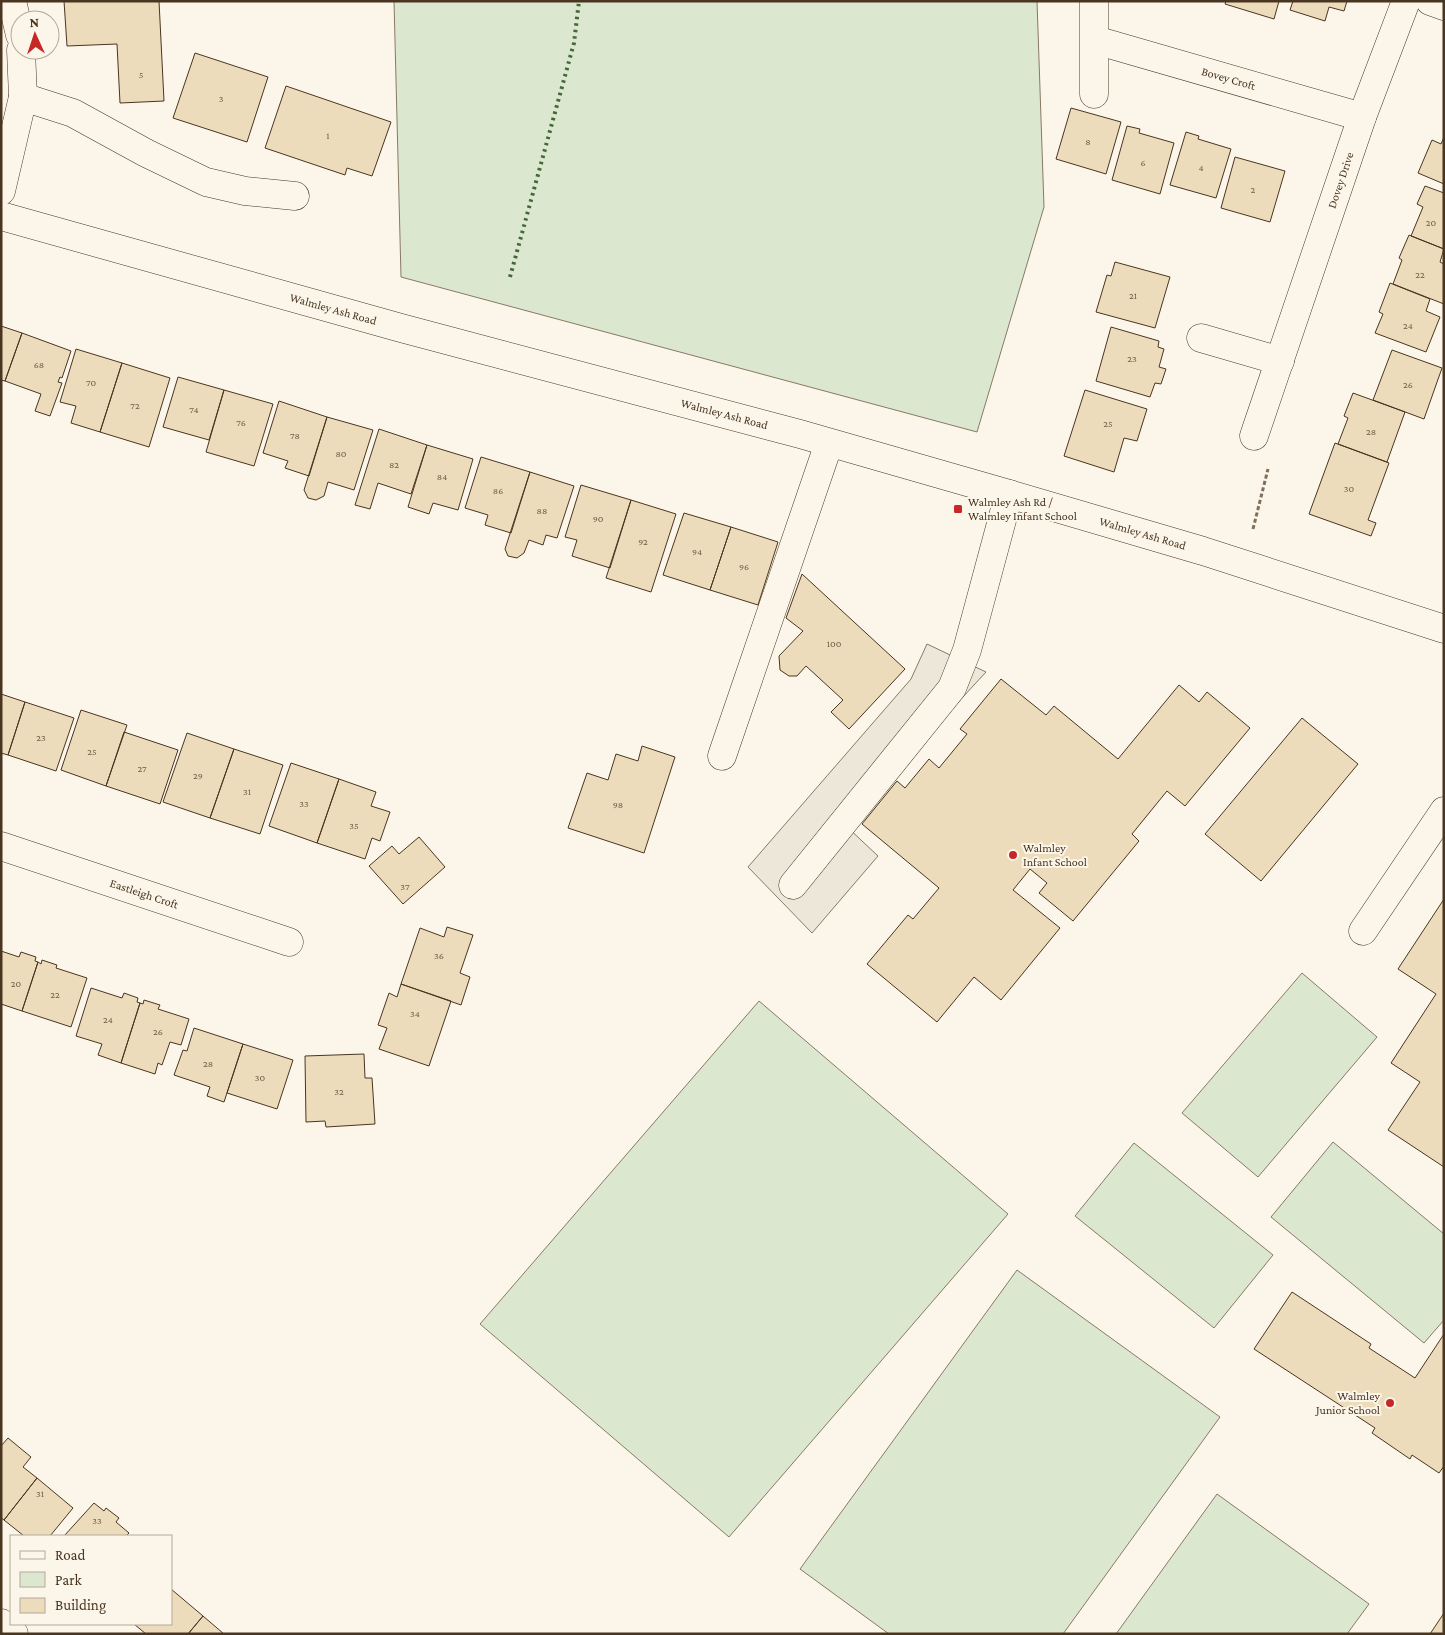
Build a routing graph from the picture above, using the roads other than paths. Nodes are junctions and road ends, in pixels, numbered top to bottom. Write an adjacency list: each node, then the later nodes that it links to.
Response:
1 (1094, 1): 5 (street)
2 (1406, 1): 9 (street, Dovey Drive)
3 (1430, 1): 4 (street)
4 (1444, 6)
5 (1095, 40): 7 (street); 9 (street, Bovey Croft)
6 (21, 60): 8 (street)
7 (1094, 94)
8 (23, 96): 10 (street); 11 (street)
9 (1362, 117): 14 (street, Dovey Drive)
10 (1, 191)
11 (295, 196)
12 (1, 216): 16 (street, Walmley Ash Road)
13 (1201, 338): 14 (street)
14 (1280, 361): 15 (street, Dovey Drive)
15 (1254, 436)
16 (829, 443): 17 (street, Walmley Ash Road); 19 (street)
17 (1009, 494): 18 (street, Walmley Ash Road); 22 (street)
18 (1444, 629)
19 (722, 756)
20 (1444, 811): 23 (street)
21 (1, 846): 24 (street, Eastleigh Croft)
22 (792, 885)
23 (1362, 931)
24 (289, 942)
25 (1, 1623): 26 (street)
26 (14, 1634)

